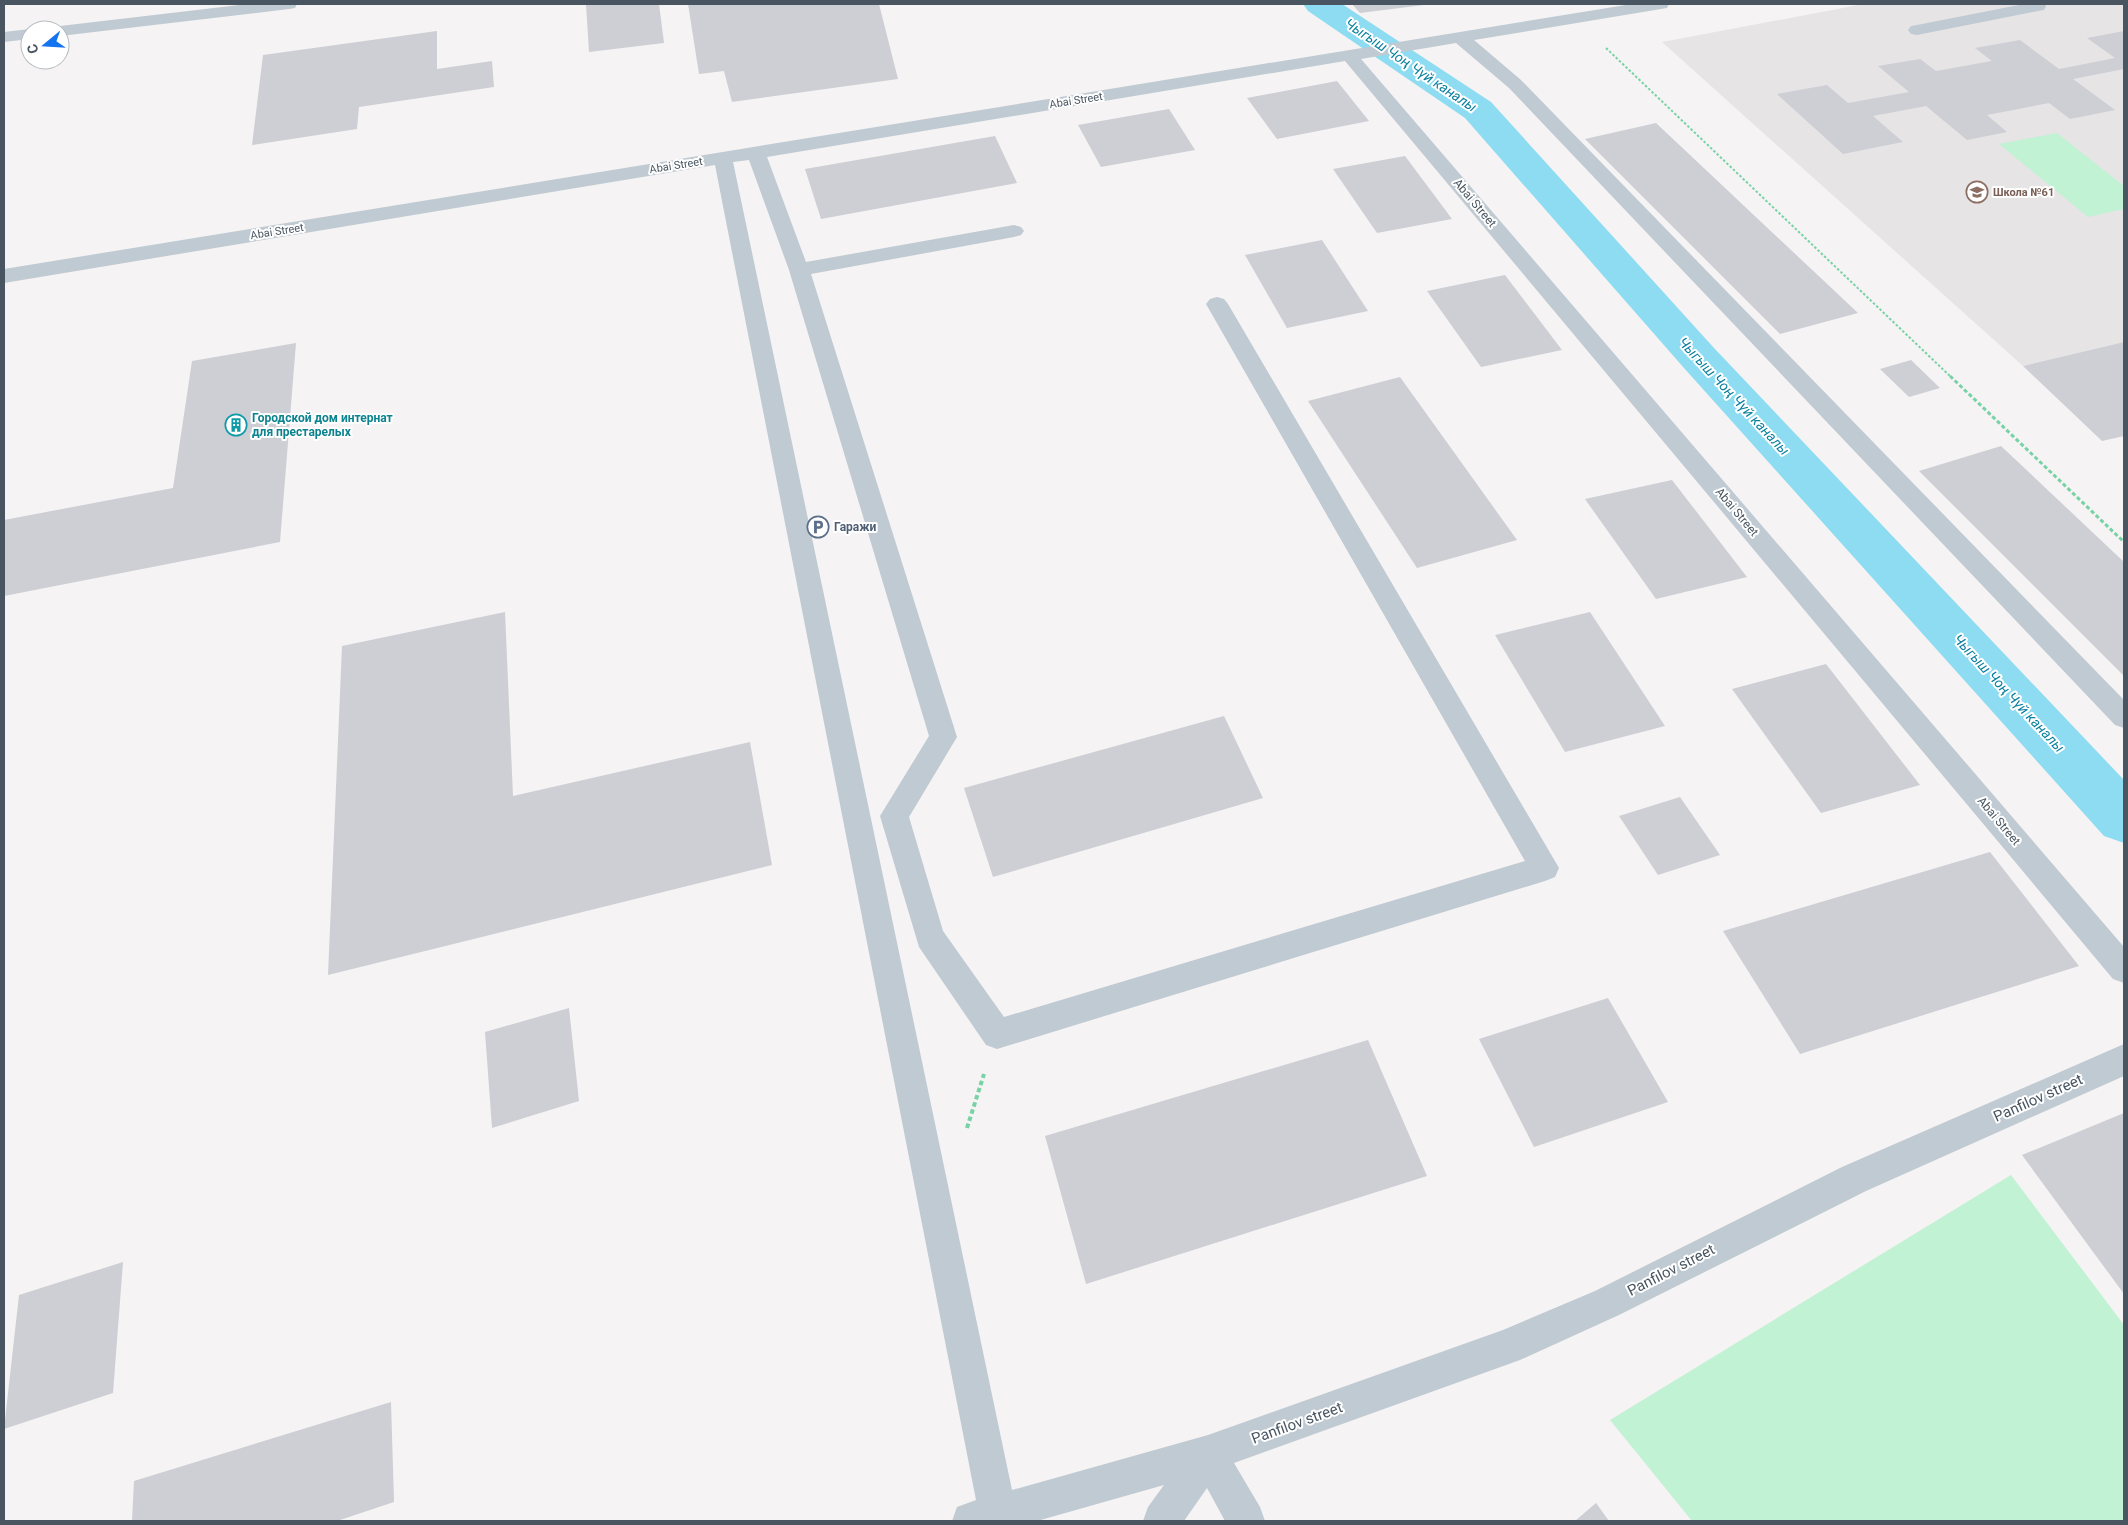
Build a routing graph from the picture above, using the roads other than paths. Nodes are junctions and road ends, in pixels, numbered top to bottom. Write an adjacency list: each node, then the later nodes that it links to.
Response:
1 (289, 4): 4 (street)
2 (1661, 4): 8 (street, Abai Street)
3 (2035, 4): 5 (street)
4 (70, 30)
5 (1917, 30)
6 (20, 35): 7 (street)
7 (4, 37)
8 (1460, 37): 9 (street, Abai Street); 16 (street)
9 (1349, 55): 10 (street, Abai Street); 17 (street, Abai Street)
10 (756, 152): 11 (street, Abai Street); 13 (street)
11 (723, 158): 14 (street, Abai Street); 20 (street)
12 (1014, 231): 13 (street)
13 (799, 270): 15 (street)
14 (4, 276)
15 (1217, 304)
16 (2124, 717)
17 (2124, 969)
18 (2124, 1060): 19 (street, Panfilov street)
19 (1208, 1454): 20 (street, Panfilov street); 21 (street); 22 (street)
20 (985, 1518)
21 (1162, 1521)
22 (1246, 1521)

